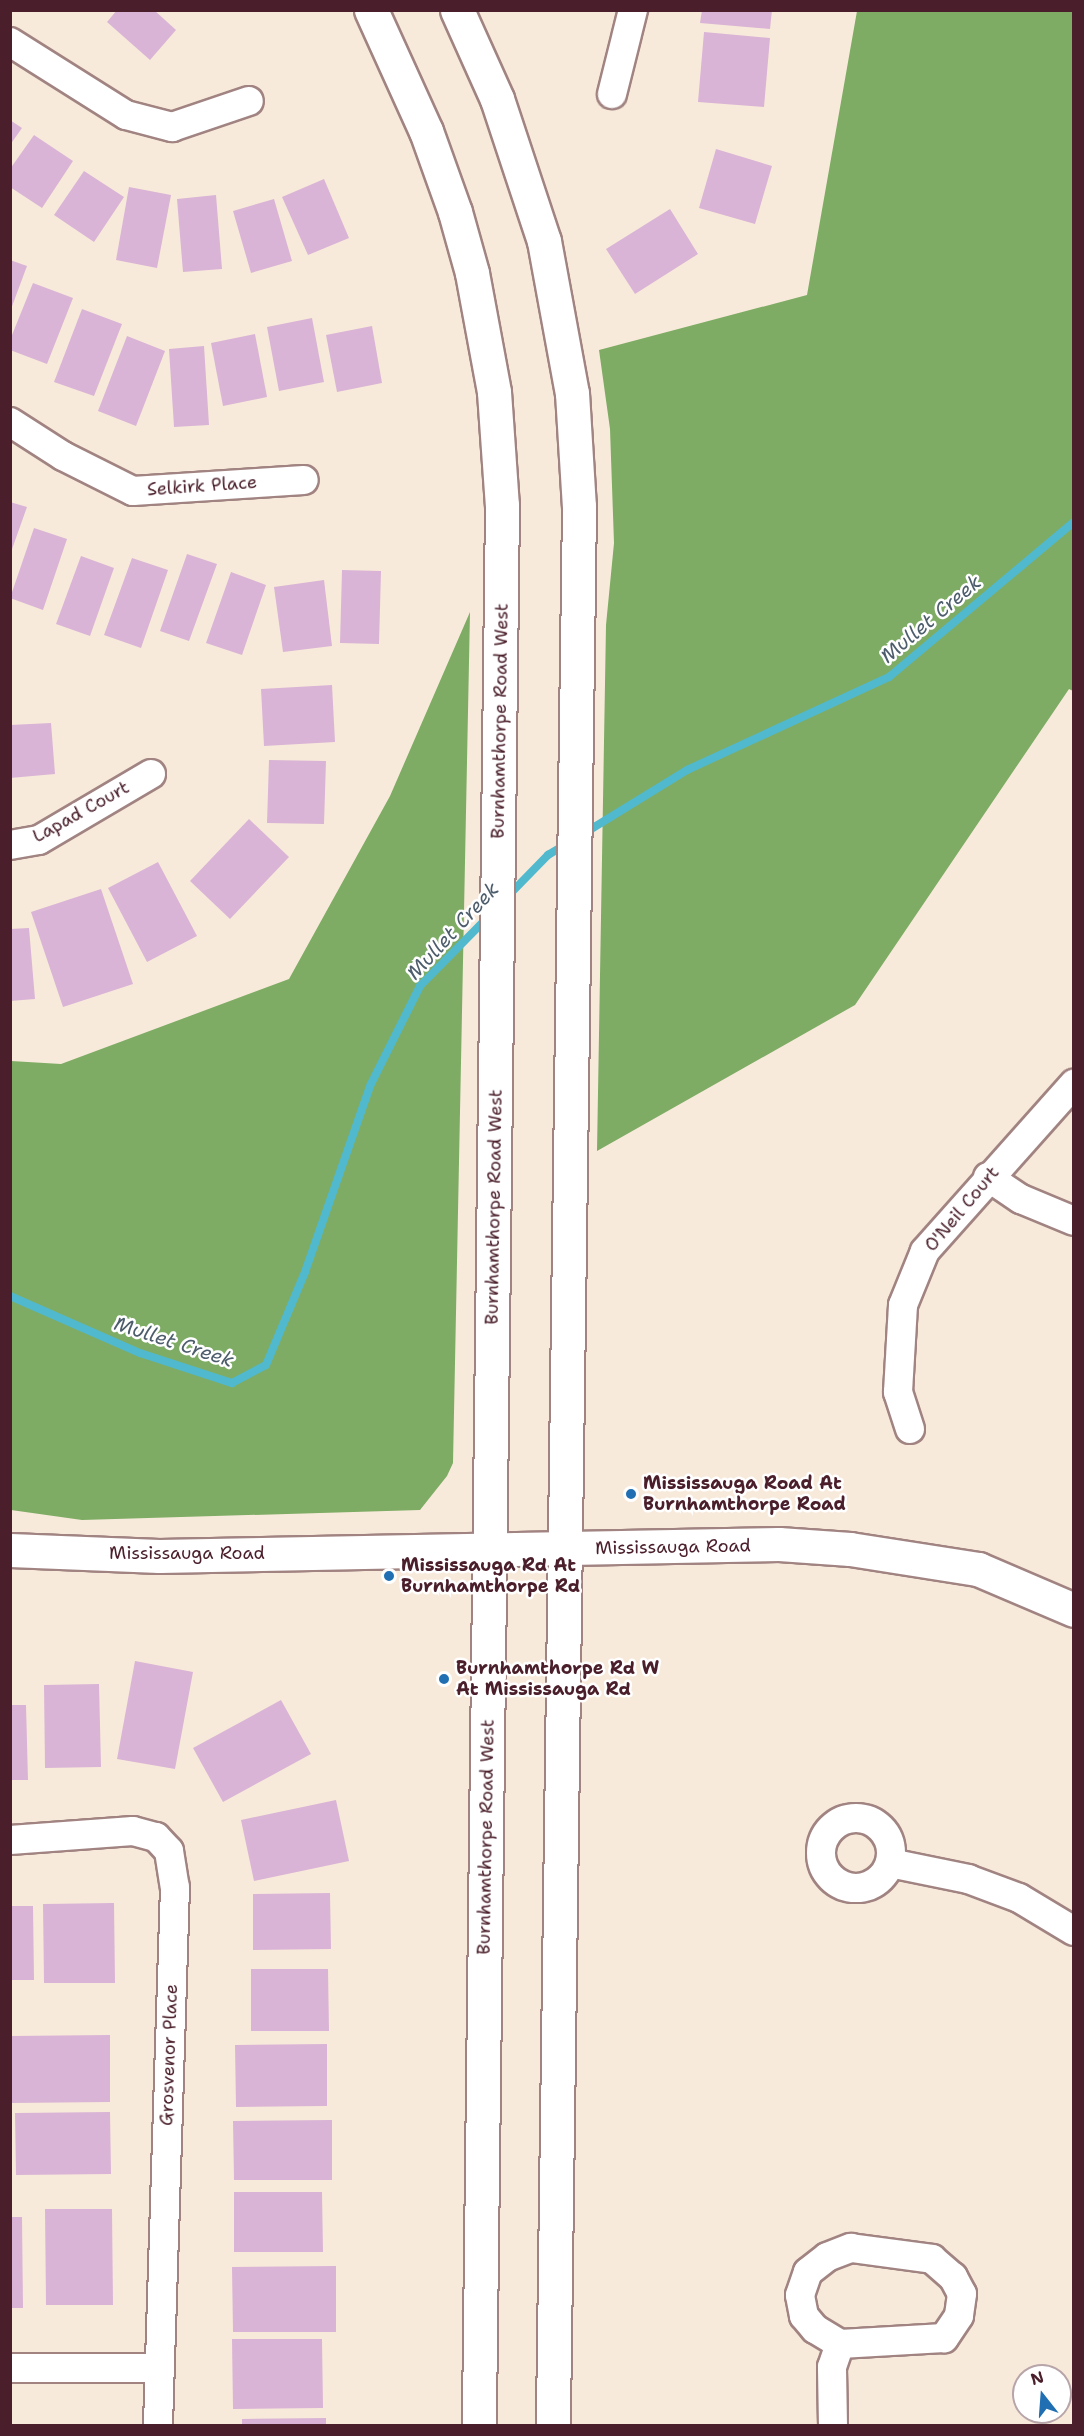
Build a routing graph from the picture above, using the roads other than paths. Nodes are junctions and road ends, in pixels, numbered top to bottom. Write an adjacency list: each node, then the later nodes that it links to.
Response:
1 (371, 10): 16 (main road, Burnhamthorpe Road West)
2 (457, 10): 15 (main road)
3 (633, 10): 5 (street)
4 (10, 42): 6 (street)
5 (612, 94)
6 (249, 101)
7 (10, 422): 8 (street, Selkirk Place)
8 (304, 480)
9 (151, 774): 10 (street, Lapad Court)
10 (10, 845)
11 (1074, 1084): 12 (street, O'Neil Court)
12 (988, 1177): 13 (street); 14 (street, O'Neil Court)
13 (1074, 1221)
14 (910, 1429)
15 (564, 1548): 16 (main road, Mississauga Road); 18 (main road, Mississauga Road); 27 (main road)
16 (490, 1549): 17 (main road, Mississauga Road); 26 (main road, Burnhamthorpe Road West)
17 (10, 1550)
18 (1074, 1610)
19 (10, 1840): 24 (street, Grosvenor Place)
20 (890, 1863): 21 (street)
21 (1074, 1931)
22 (840, 2344): 22 (street); 28 (street)
23 (10, 2368): 24 (street)
24 (157, 2368): 25 (street, Grosvenor Place)
25 (158, 2426)
26 (479, 2426)
27 (553, 2426)
28 (832, 2426)

